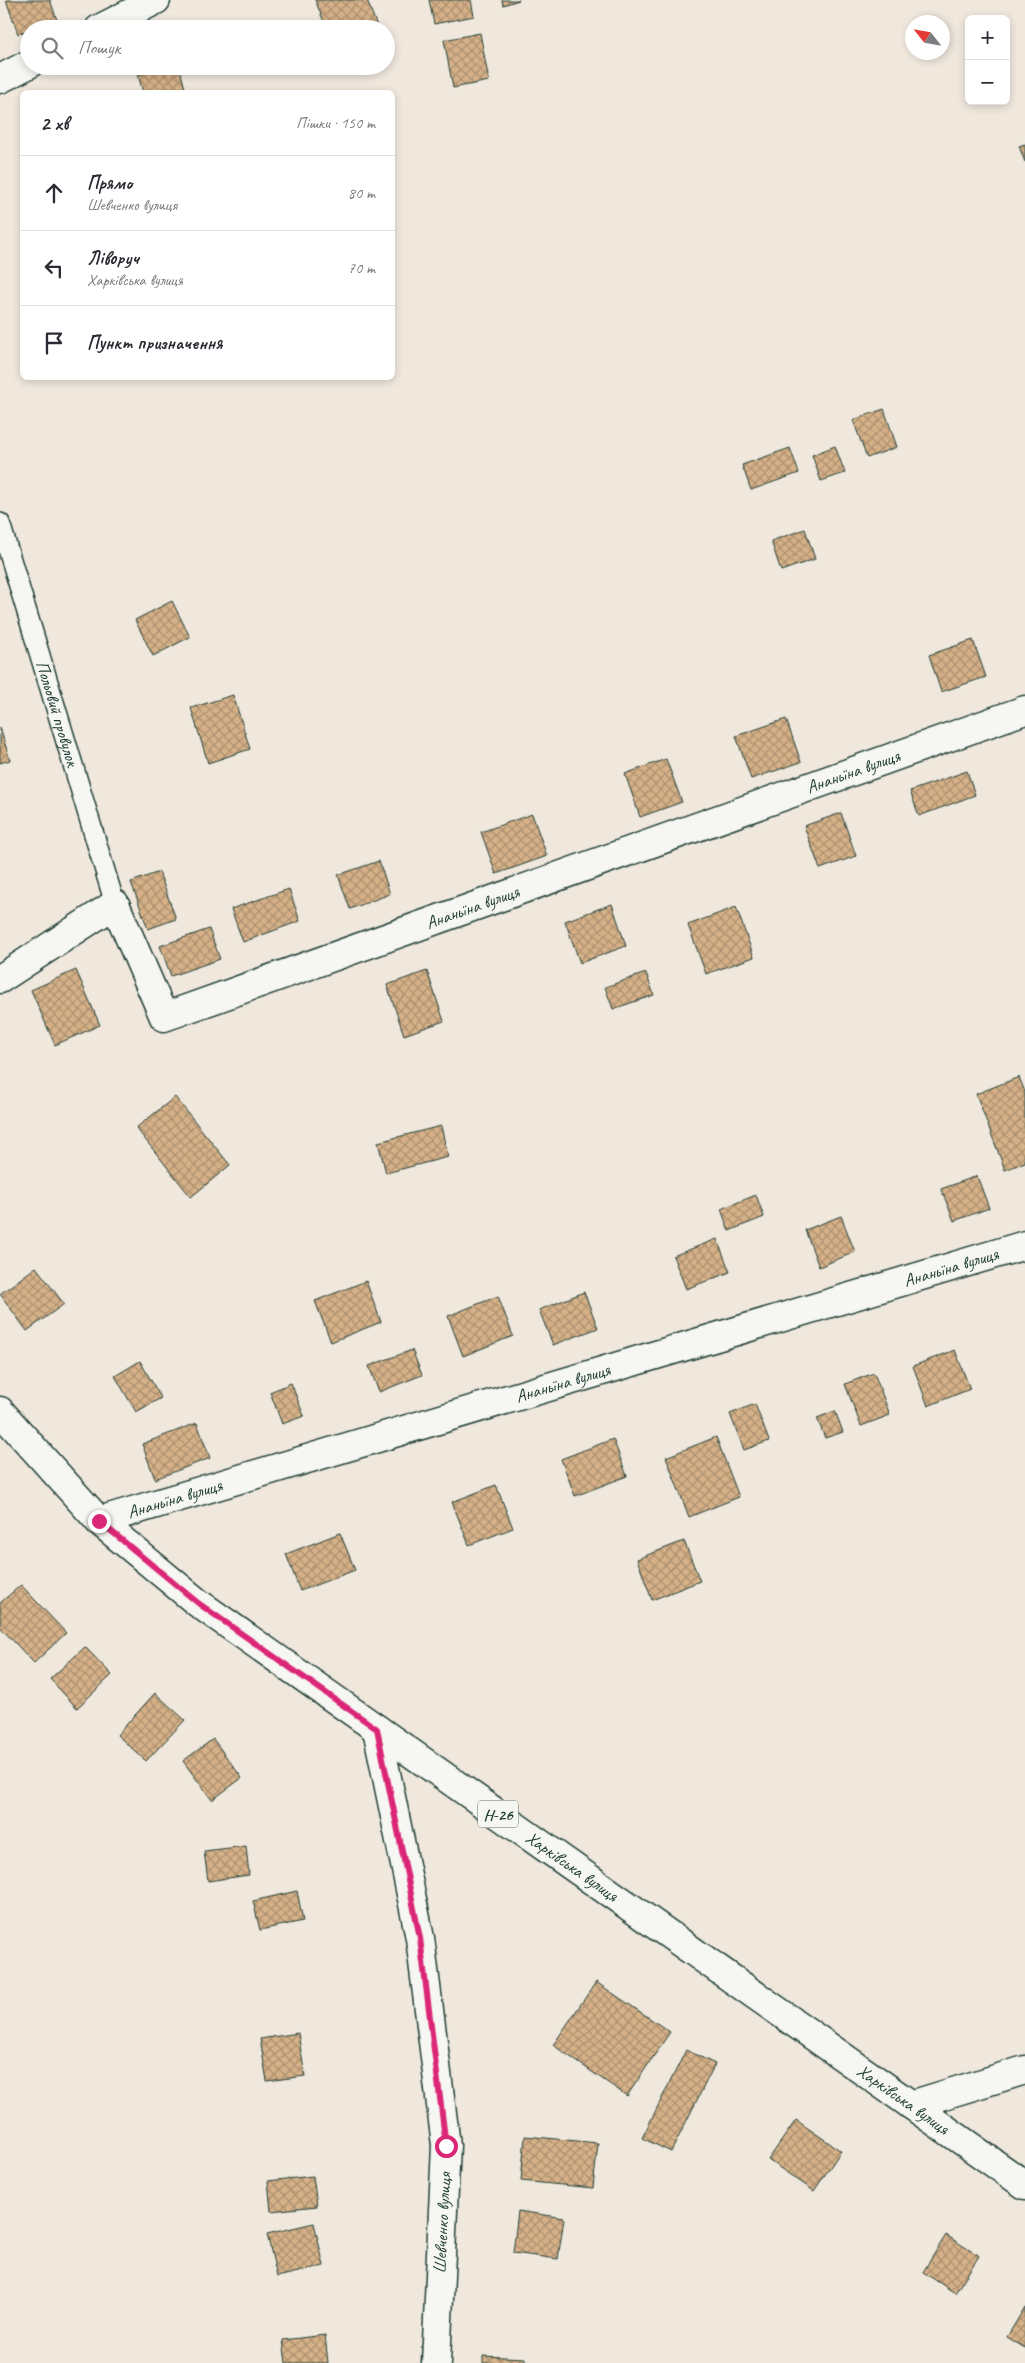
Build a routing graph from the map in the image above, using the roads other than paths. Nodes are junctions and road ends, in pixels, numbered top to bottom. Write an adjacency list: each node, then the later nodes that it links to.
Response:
1 (156, 0): 2 (street)
2 (117, 20)
3 (20, 69): 4 (street)
4 (0, 79)
5 (0, 523): 7 (lane, Польовий провулок)
6 (1025, 710): 7 (street, Ананьїна вулиця)
7 (114, 904): 8 (street)
8 (0, 979)
9 (1025, 1245): 11 (street, Ананьїна вулиця)
10 (0, 1411): 11 (street, Харківська вулиця / Н-26)
11 (99, 1521): 12 (street, Харківська вулиця / Н-26)
12 (377, 1729): 14 (street, Харківська вулиця / Н-26); 16 (street, Шевченко вулиця)
13 (1025, 2070): 14 (street)
14 (911, 2105): 15 (street, Харківська вулиця / Н-26)
15 (1025, 2185)
16 (436, 2363)

